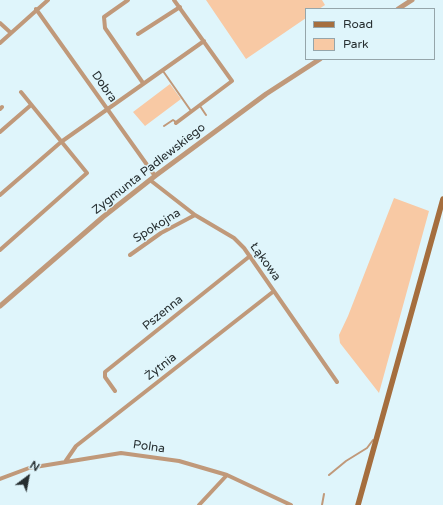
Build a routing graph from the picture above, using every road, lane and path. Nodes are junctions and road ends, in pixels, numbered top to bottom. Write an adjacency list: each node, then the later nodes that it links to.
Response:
1 (48, 0): 7 (street)
2 (128, 0): 15 (street)
3 (174, 0): 5 (street)
4 (412, 0): 6 (street)
5 (180, 7): 10 (street); 11 (street)
6 (400, 8)
7 (36, 10): 9 (street); 19 (street, Dobra)
8 (0, 23): 9 (street)
9 (11, 33): 12 (street)
10 (138, 34)
11 (204, 40): 14 (street); 18 (street)
12 (0, 43)
13 (318, 60): 26 (street, Zygmunta Padlewskiego)
14 (163, 71): 15 (street); 20 (lane)
15 (143, 83): 19 (street)
16 (21, 92): 17 (street)
17 (31, 105): 24 (street); 25 (street)
18 (199, 105): 20 (street); 21 (lane)
19 (107, 109): 25 (street); 26 (street, Dobra)
20 (191, 111): 22 (street)
21 (206, 114)
22 (176, 122): 23 (lane)
23 (164, 126)
24 (0, 132)
25 (61, 142): 28 (street); 31 (street)
26 (155, 176): 27 (street, Zygmunta Padlewskiego)
27 (150, 180): 30 (street, Łąkowa); 35 (street, Zygmunta Padlewskiego)
28 (0, 195)
29 (443, 199): 38 (main road)
30 (195, 214): 32 (street, Spokojna); 33 (street, Łąkowa)
31 (0, 250)
32 (130, 255)
33 (250, 256): 34 (street, Łąkowa); 37 (street, Pszenna)
34 (274, 291): 36 (street, Łąkowa); 39 (street, Żytnia)
35 (0, 306)
36 (337, 382)
37 (115, 391)
38 (380, 431): 41 (lane); 47 (main road)
39 (65, 462): 40 (street, Polna); 42 (street, Polna)
40 (227, 475): 44 (street); 45 (street, Polna)
41 (329, 475)
42 (0, 479)
43 (324, 494): 46 (lane)
44 (199, 505)
45 (291, 505)
46 (322, 505)
47 (358, 505)

